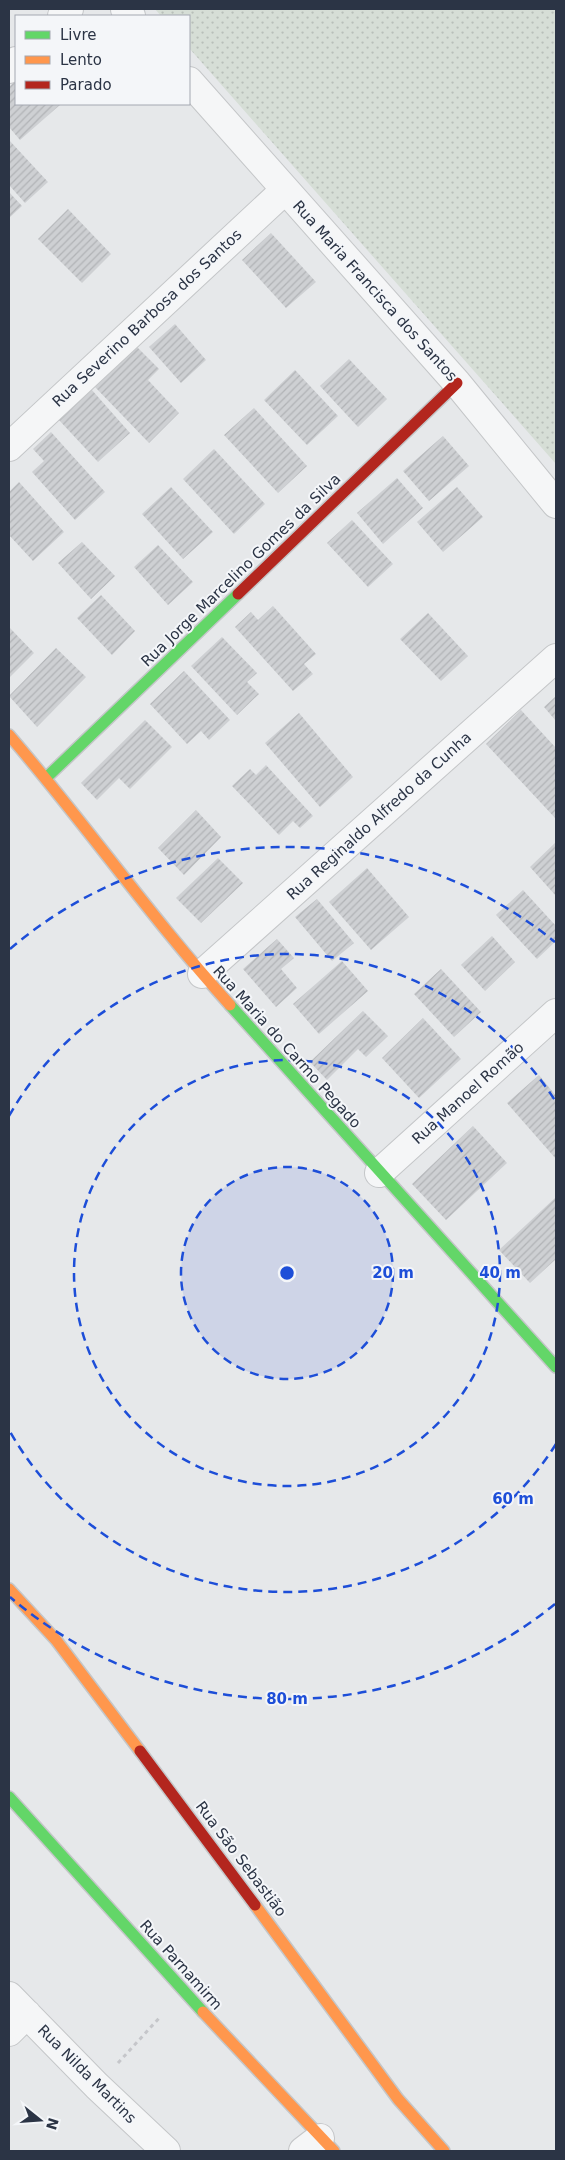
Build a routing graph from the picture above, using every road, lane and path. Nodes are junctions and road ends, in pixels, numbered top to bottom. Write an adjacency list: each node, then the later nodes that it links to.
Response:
1 (190, 82): 2 (street, Rua Maria Francisca dos Santos)
2 (285, 190): 3 (street, Rua Maria Francisca dos Santos); 4 (street, Rua Severino Barbosa dos Santos)
3 (457, 383): 5 (street, Rua Maria Francisca dos Santos); 8 (street, Rua Jorge Marcelino Gomes da Silva)
4 (9, 447)
5 (556, 504)
6 (556, 658): 9 (street, Rua Reginaldo Alfredo da Cunha)
7 (9, 735): 8 (street, Rua Maria do Carmo Pegado)
8 (46, 778): 9 (street, Rua Maria do Carmo Pegado)
9 (202, 974): 11 (street, Rua Maria do Carmo Pegado)
10 (556, 1014): 11 (street, Rua Manoel Romão)
11 (379, 1173): 12 (street, Rua Maria do Carmo Pegado)
12 (556, 1368)
13 (9, 1589): 20 (street, Rua São Sebastião)
14 (9, 1797): 15 (street, Rua Parnamirm)
15 (184, 1991): 17 (path); 18 (street, Rua Parnamirm)
16 (15, 2014): 17 (street, Rua Nilda Martins)
17 (97, 2086): 19 (street, Rua Nilda Martins)
18 (319, 2147)
19 (166, 2151)
20 (444, 2151)

